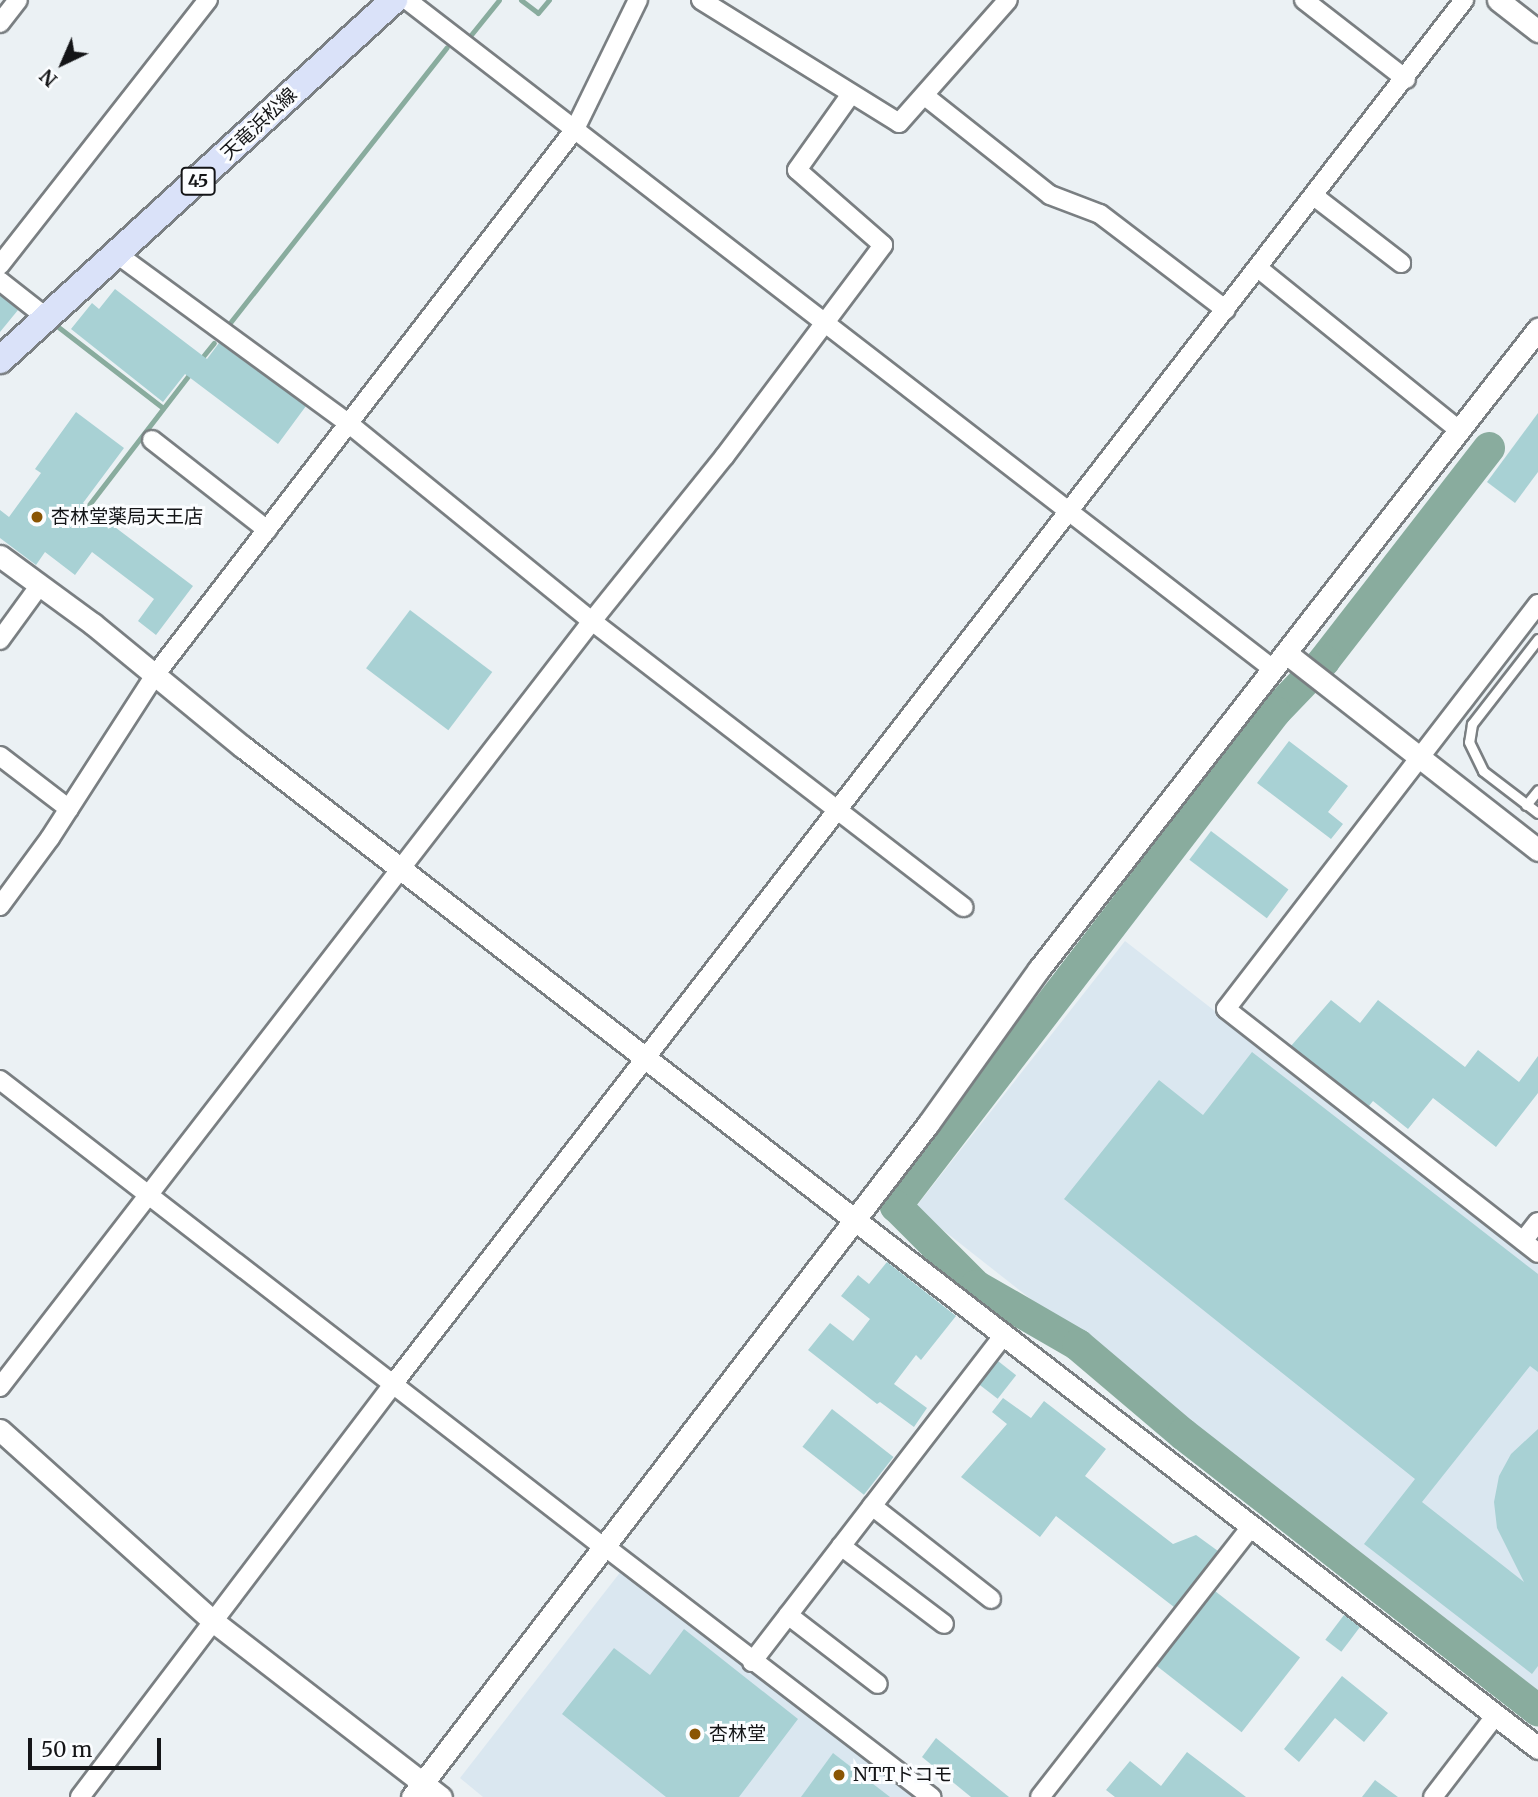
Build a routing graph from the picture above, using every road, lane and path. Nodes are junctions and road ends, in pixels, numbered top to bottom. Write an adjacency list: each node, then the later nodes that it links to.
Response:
1 (18, 0): 11 (street)
2 (208, 0): 20 (street)
3 (394, 0): 18 (main road, 天竜浜松線 / 45)
4 (407, 0): 16 (street)
5 (638, 0): 16 (street)
6 (701, 0): 14 (street)
7 (1008, 0): 15 (street)
8 (1304, 0): 13 (street)
9 (1464, 0): 13 (street)
10 (1498, 0): 12 (street)
11 (0, 23)
12 (1538, 31)
13 (1406, 79): 17 (street)
14 (850, 93): 15 (street); 25 (street)
15 (925, 96): 23 (street)
16 (575, 129): 25 (street); 28 (street)
17 (1314, 196): 19 (street); 21 (street)
18 (117, 254): 24 (main road, 天竜浜松線 / 45); 28 (street)
19 (1401, 263)
20 (0, 265)
21 (1258, 268): 23 (street); 29 (street)
22 (0, 281): 24 (street)
23 (1226, 310): 31 (street)
24 (47, 318): 27 (main road, 天竜浜松線 / 45)
25 (824, 320): 31 (street); 36 (street)
26 (1534, 342): 29 (street)
27 (0, 360)
28 (348, 424): 32 (street); 36 (street)
29 (1459, 430): 39 (street)
30 (152, 440): 32 (street)
31 (1070, 511): 39 (street); 46 (street)
32 (267, 530): 40 (street)
33 (0, 556): 34 (street)
34 (40, 585): 38 (street); 40 (street)
35 (1538, 604): 42 (street)
36 (592, 621): 46 (street); 49 (street)
37 (1538, 639): 44 (lane)
38 (0, 640)
39 (1279, 661): 42 (street); 55 (street)
40 (155, 675): 45 (street); 49 (street)
41 (0, 756): 45 (street)
42 (1418, 757): 48 (street); 57 (street)
43 (1538, 790): 44 (lane)
44 (1527, 805): 47 (lane)
45 (69, 809): 50 (street)
46 (838, 810): 51 (street); 52 (street)
47 (1538, 813)
48 (1538, 850)
49 (400, 867): 52 (street); 54 (street)
50 (0, 906)
51 (964, 907)
52 (645, 1058): 55 (street); 60 (street)
53 (0, 1080): 54 (street)
54 (147, 1195): 60 (street); 61 (street)
55 (855, 1220): 59 (street); 66 (street)
56 (1538, 1222): 57 (street)
57 (1523, 1241): 58 (street)
58 (1538, 1253)
59 (1004, 1335): 63 (street); 64 (street)
60 (394, 1383): 66 (street); 69 (street)
61 (0, 1387)
62 (0, 1430): 69 (street)
63 (872, 1506): 65 (street); 67 (street)
64 (1251, 1527): 73 (street); 79 (street)
65 (841, 1546): 68 (street); 70 (street)
66 (610, 1550): 71 (street); 75 (street)
67 (991, 1599)
68 (788, 1615): 71 (street); 72 (street)
69 (213, 1621): 75 (street); 76 (street)
70 (944, 1625)
71 (752, 1662): 78 (street)
72 (878, 1684)
73 (1496, 1715): 74 (street); 80 (street)
74 (1538, 1748)
75 (418, 1790): 77 (street)
76 (80, 1797)
77 (441, 1797)
78 (931, 1797)
79 (1040, 1797)
80 (1433, 1797)

